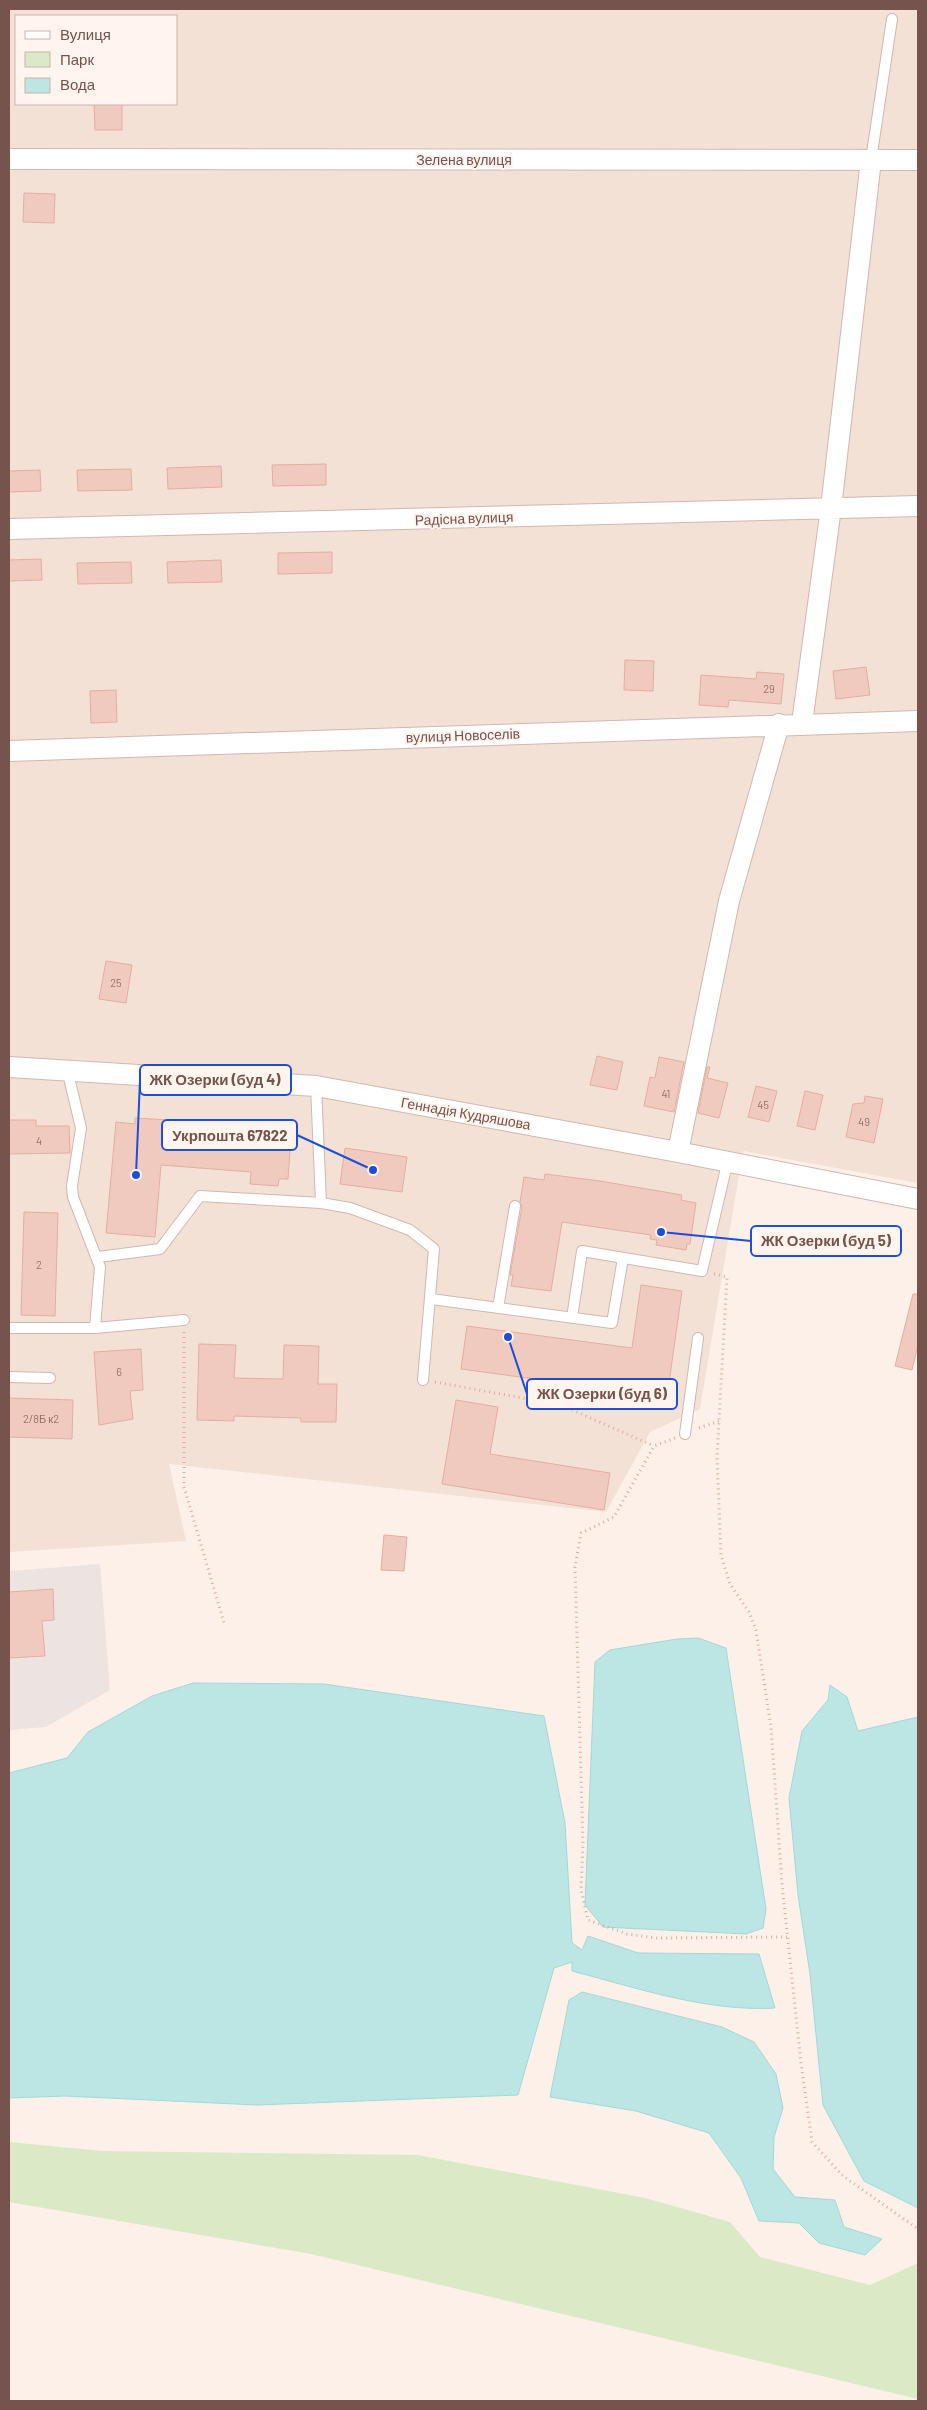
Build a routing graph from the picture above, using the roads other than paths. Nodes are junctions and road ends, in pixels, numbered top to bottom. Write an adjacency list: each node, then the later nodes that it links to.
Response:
1 (892, 20): 3 (lane)
2 (9, 159): 3 (street, Зелена вулиця)
3 (871, 160): 4 (street, Зелена вулиця); 6 (street)
4 (918, 160)
5 (918, 506): 6 (street, Радісна вулиця)
6 (831, 508): 7 (street, Радісна вулиця); 9 (street)
7 (9, 528)
8 (918, 721): 9 (street, вулиця Новоселів)
9 (802, 723): 10 (street, вулиця Новоселів)
10 (779, 724): 11 (street, вулиця Новоселів); 15 (street)
11 (9, 750)
12 (9, 1067): 13 (street, Геннадія Кудряшова)
13 (67, 1069): 14 (street, Геннадія Кудряшова); 20 (lane)
14 (316, 1086): 15 (street, Геннадія Кудряшова); 18 (lane)
15 (678, 1152): 16 (street, Геннадія Кудряшова)
16 (727, 1164): 17 (street, Геннадія Кудряшова); 21 (lane)
17 (918, 1199)
18 (322, 1203): 20 (lane); 22 (lane)
19 (515, 1206): 23 (lane)
20 (98, 1257): 27 (lane)
21 (623, 1258): 24 (lane); 24 (lane)
22 (430, 1299): 23 (lane); 31 (lane)
23 (498, 1308): 24 (lane)
24 (572, 1318)
25 (184, 1320): 27 (lane)
26 (9, 1328): 27 (lane)
27 (95, 1328)
28 (698, 1338): 32 (lane)
29 (9, 1377): 30 (lane)
30 (50, 1378)
31 (423, 1380)
32 (684, 1434)

